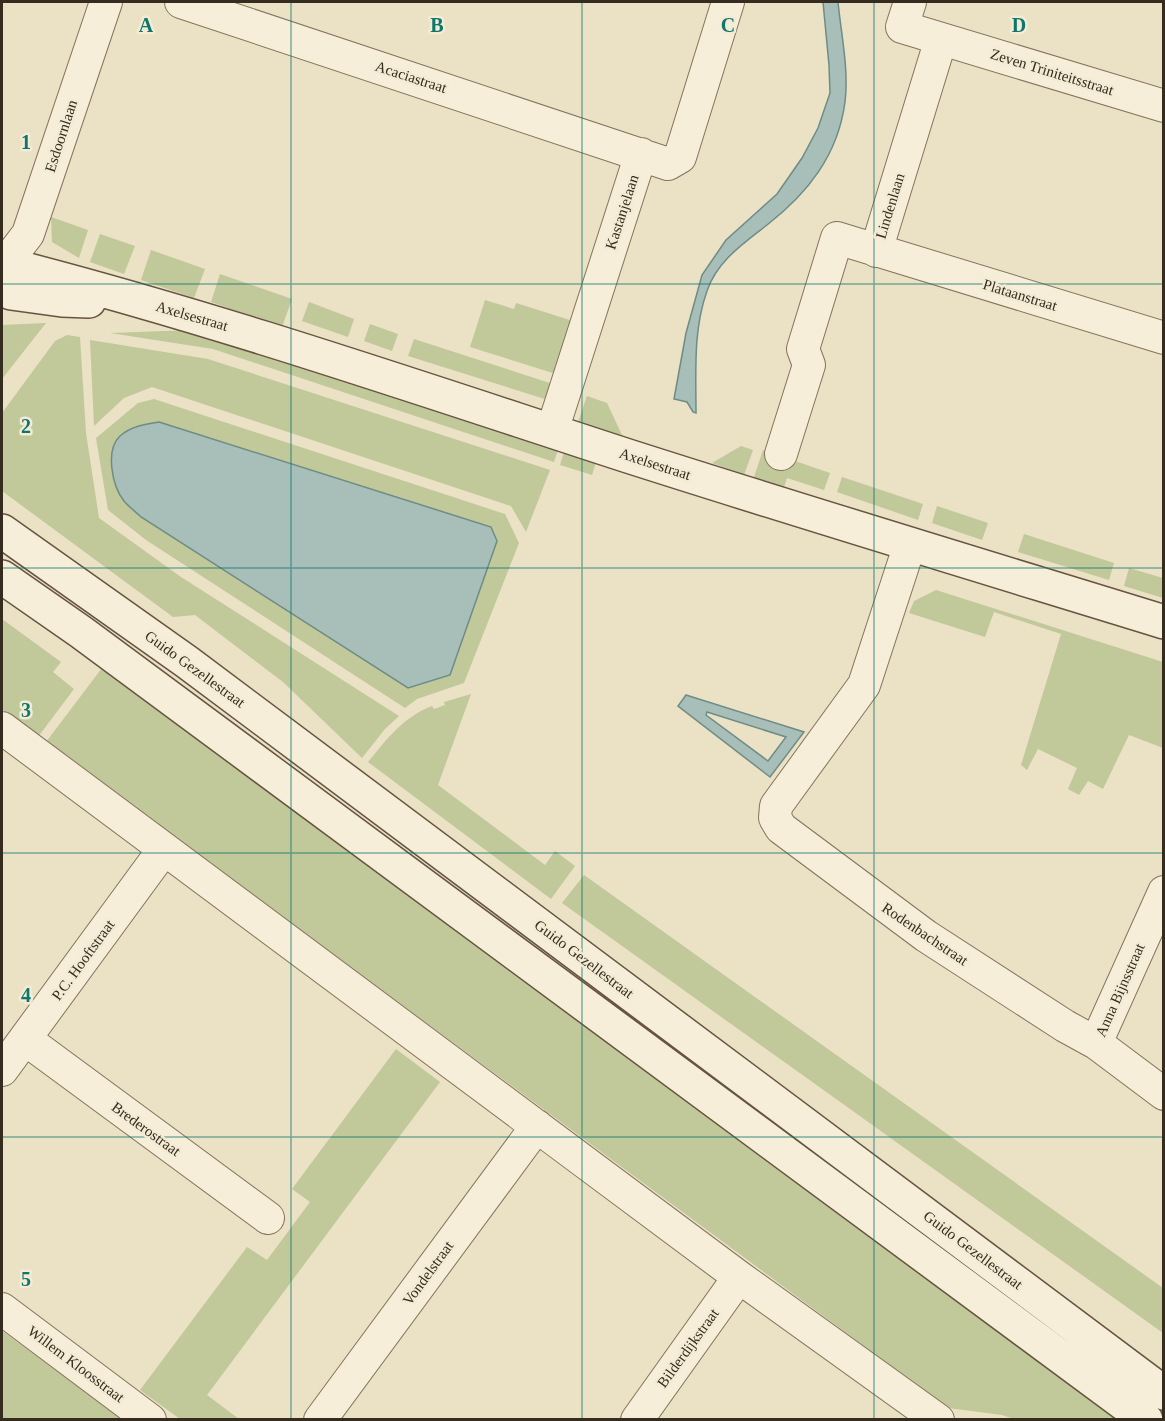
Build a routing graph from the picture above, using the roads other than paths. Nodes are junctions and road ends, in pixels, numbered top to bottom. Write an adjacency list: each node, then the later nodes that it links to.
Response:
1 (106, 2): 9 (street, Esdoornlaan)
2 (181, 2): 7 (street, Acaciastraat)
3 (728, 2): 7 (street, Kastanjelaan)
4 (910, 2): 5 (street)
5 (941, 39): 6 (street, Zeven Triniteitsstraat); 8 (street, Lindenlaan)
6 (1164, 106)
7 (641, 154): 11 (street, Kastanjelaan)
8 (876, 251): 10 (street, Plataanstraat); 12 (street, Lindenlaan)
9 (4, 282): 11 (main road, Axelsestraat)
10 (1164, 338)
11 (552, 430): 14 (main road, Axelsestraat)
12 (781, 454)
13 (2, 531): 28 (main road, Guido Gezellestraat)
14 (910, 543): 16 (main road, Axelsestraat); 21 (street, Rodenbachstraat)
15 (2, 577): 33 (main road)
16 (1164, 622)
17 (2, 728): 18 (street)
18 (164, 849): 20 (street, P.C. Hooftstraat); 24 (street)
19 (1164, 892): 21 (street, Anna Bijnsstraat)
20 (25, 1039): 22 (street, P.C. Hooftstraat); 25 (street, Brederostraat)
21 (1096, 1043): 23 (street, Anna Bijnsstraat)
22 (2, 1070)
23 (1164, 1094)
24 (537, 1126): 26 (street); 30 (street, Vondelstraat)
25 (268, 1218)
26 (739, 1276): 31 (street, Bilderdijkstraat); 32 (street)
27 (2, 1309): 29 (street, Willem Kloosstraat)
28 (1164, 1393)
29 (150, 1419)
30 (320, 1419)
31 (637, 1419)
32 (938, 1419)
33 (1146, 1419)

